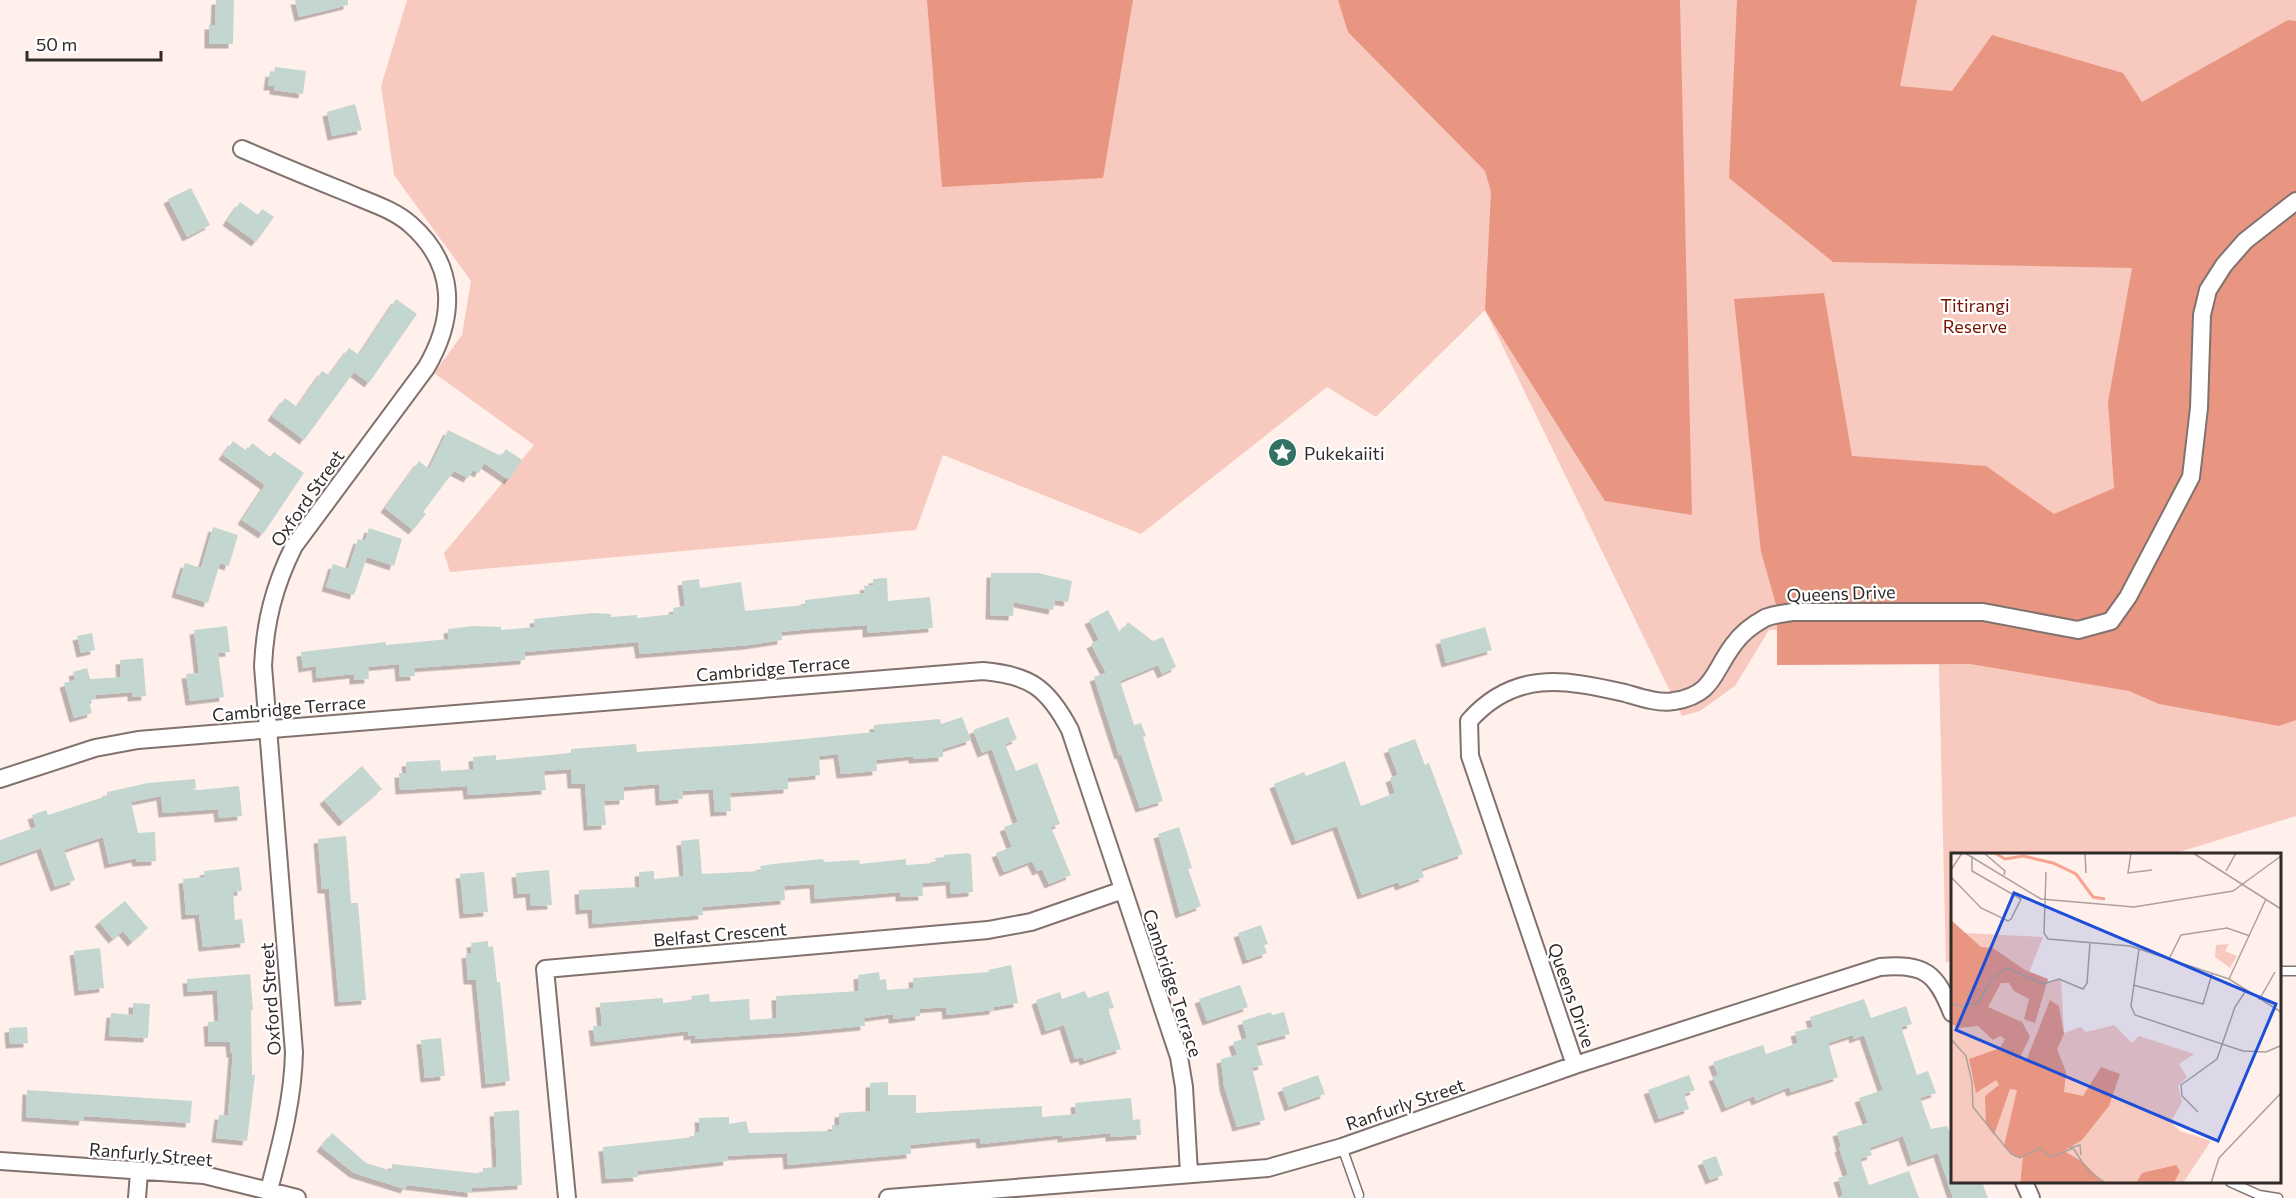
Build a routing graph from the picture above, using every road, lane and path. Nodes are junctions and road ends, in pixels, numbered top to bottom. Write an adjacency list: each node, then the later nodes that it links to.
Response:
1 (242, 149): 3 (street, Oxford Street)
2 (2296, 201): 7 (street, Queens Drive)
3 (268, 730): 4 (street, Cambridge Terrace); 5 (street, Cambridge Terrace); 14 (street, Oxford Street)
4 (0, 779)
5 (1123, 890): 11 (street, Cambridge Terrace); 19 (street, Belfast Crescent)
6 (1951, 1009): 7 (street, Ranfurly Street)
7 (1575, 1065): 8 (street, Ranfurly Street)
8 (1342, 1147): 11 (street, Ranfurly Street); 15 (lane)
9 (0, 1161): 10 (street, Ranfurly Street)
10 (139, 1172): 14 (street, Ranfurly Street); 17 (street)
11 (1189, 1173): 16 (street, Ranfurly Street)
12 (2024, 1183): 21 (street)
13 (2232, 1183): 22 (lane)
14 (269, 1190): 18 (street, Ranfurly Street)
15 (1359, 1195)
16 (941, 1196): 20 (street, Ranfurly Street)
17 (137, 1198)
18 (297, 1198)
19 (567, 1198)
20 (888, 1198)
21 (2031, 1198)
22 (2278, 1198)

